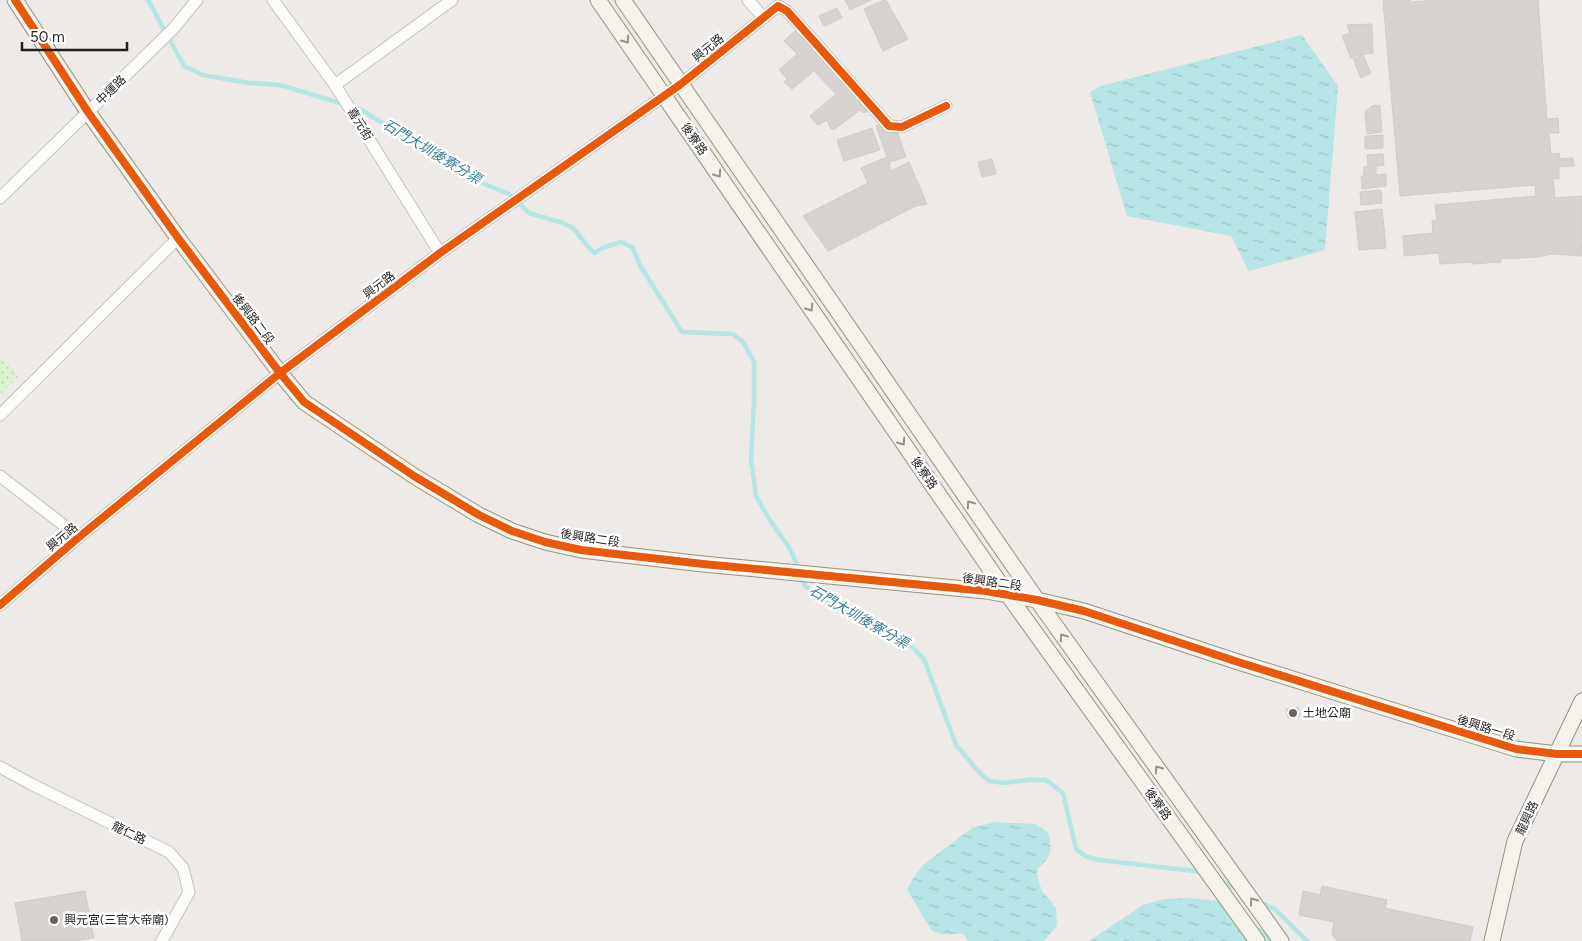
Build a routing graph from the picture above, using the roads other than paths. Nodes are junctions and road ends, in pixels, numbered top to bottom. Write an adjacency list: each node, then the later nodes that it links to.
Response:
1 (15, 0): 13 (street, 後興路二段)
2 (198, 0): 13 (street, 中運路)
3 (273, 0): 10 (street, 喜元街)
4 (452, 0): 10 (street)
5 (598, 0): 11 (street, 後寮路, one-way to 11)
6 (623, 0): 9 (street, 後寮路)
7 (748, 0): 8 (street)
8 (764, 18): 9 (street, 興元路); 12 (street, 興元路)
9 (681, 84): 11 (street, 興元路); 22 (street, 後寮路, one-way to 9)
10 (335, 85): 16 (street, 喜元街)
11 (664, 95): 16 (street, 興元路); 21 (street, 後寮路, one-way to 21)
12 (946, 106)
13 (88, 112): 14 (street, 中運路); 15 (street, 後興路二段)
14 (0, 198)
15 (178, 238): 17 (street, 後興路二段); 18 (street)
16 (440, 253): 17 (street, 興元路)
17 (280, 373): 20 (street, 興元路); 21 (street, 後興路二段)
18 (0, 415)
19 (0, 476): 20 (street)
20 (80, 536): 23 (street, 興元路)
21 (1008, 596): 22 (street, 後興路二段); 30 (street, 後寮路)
22 (1037, 600): 25 (street, 後興路二段); 31 (street, 後寮路, one-way to 22)
23 (0, 605)
24 (1582, 701): 26 (street, 龍興路)
25 (1386, 709): 26 (street, 後興路一段)
26 (1557, 754): 27 (street, 後興路一段); 32 (street, 龍興路)
27 (1582, 754)
28 (0, 767): 29 (street, 龍仁路)
29 (162, 941)
30 (1257, 941)
31 (1281, 941)
32 (1492, 941)

